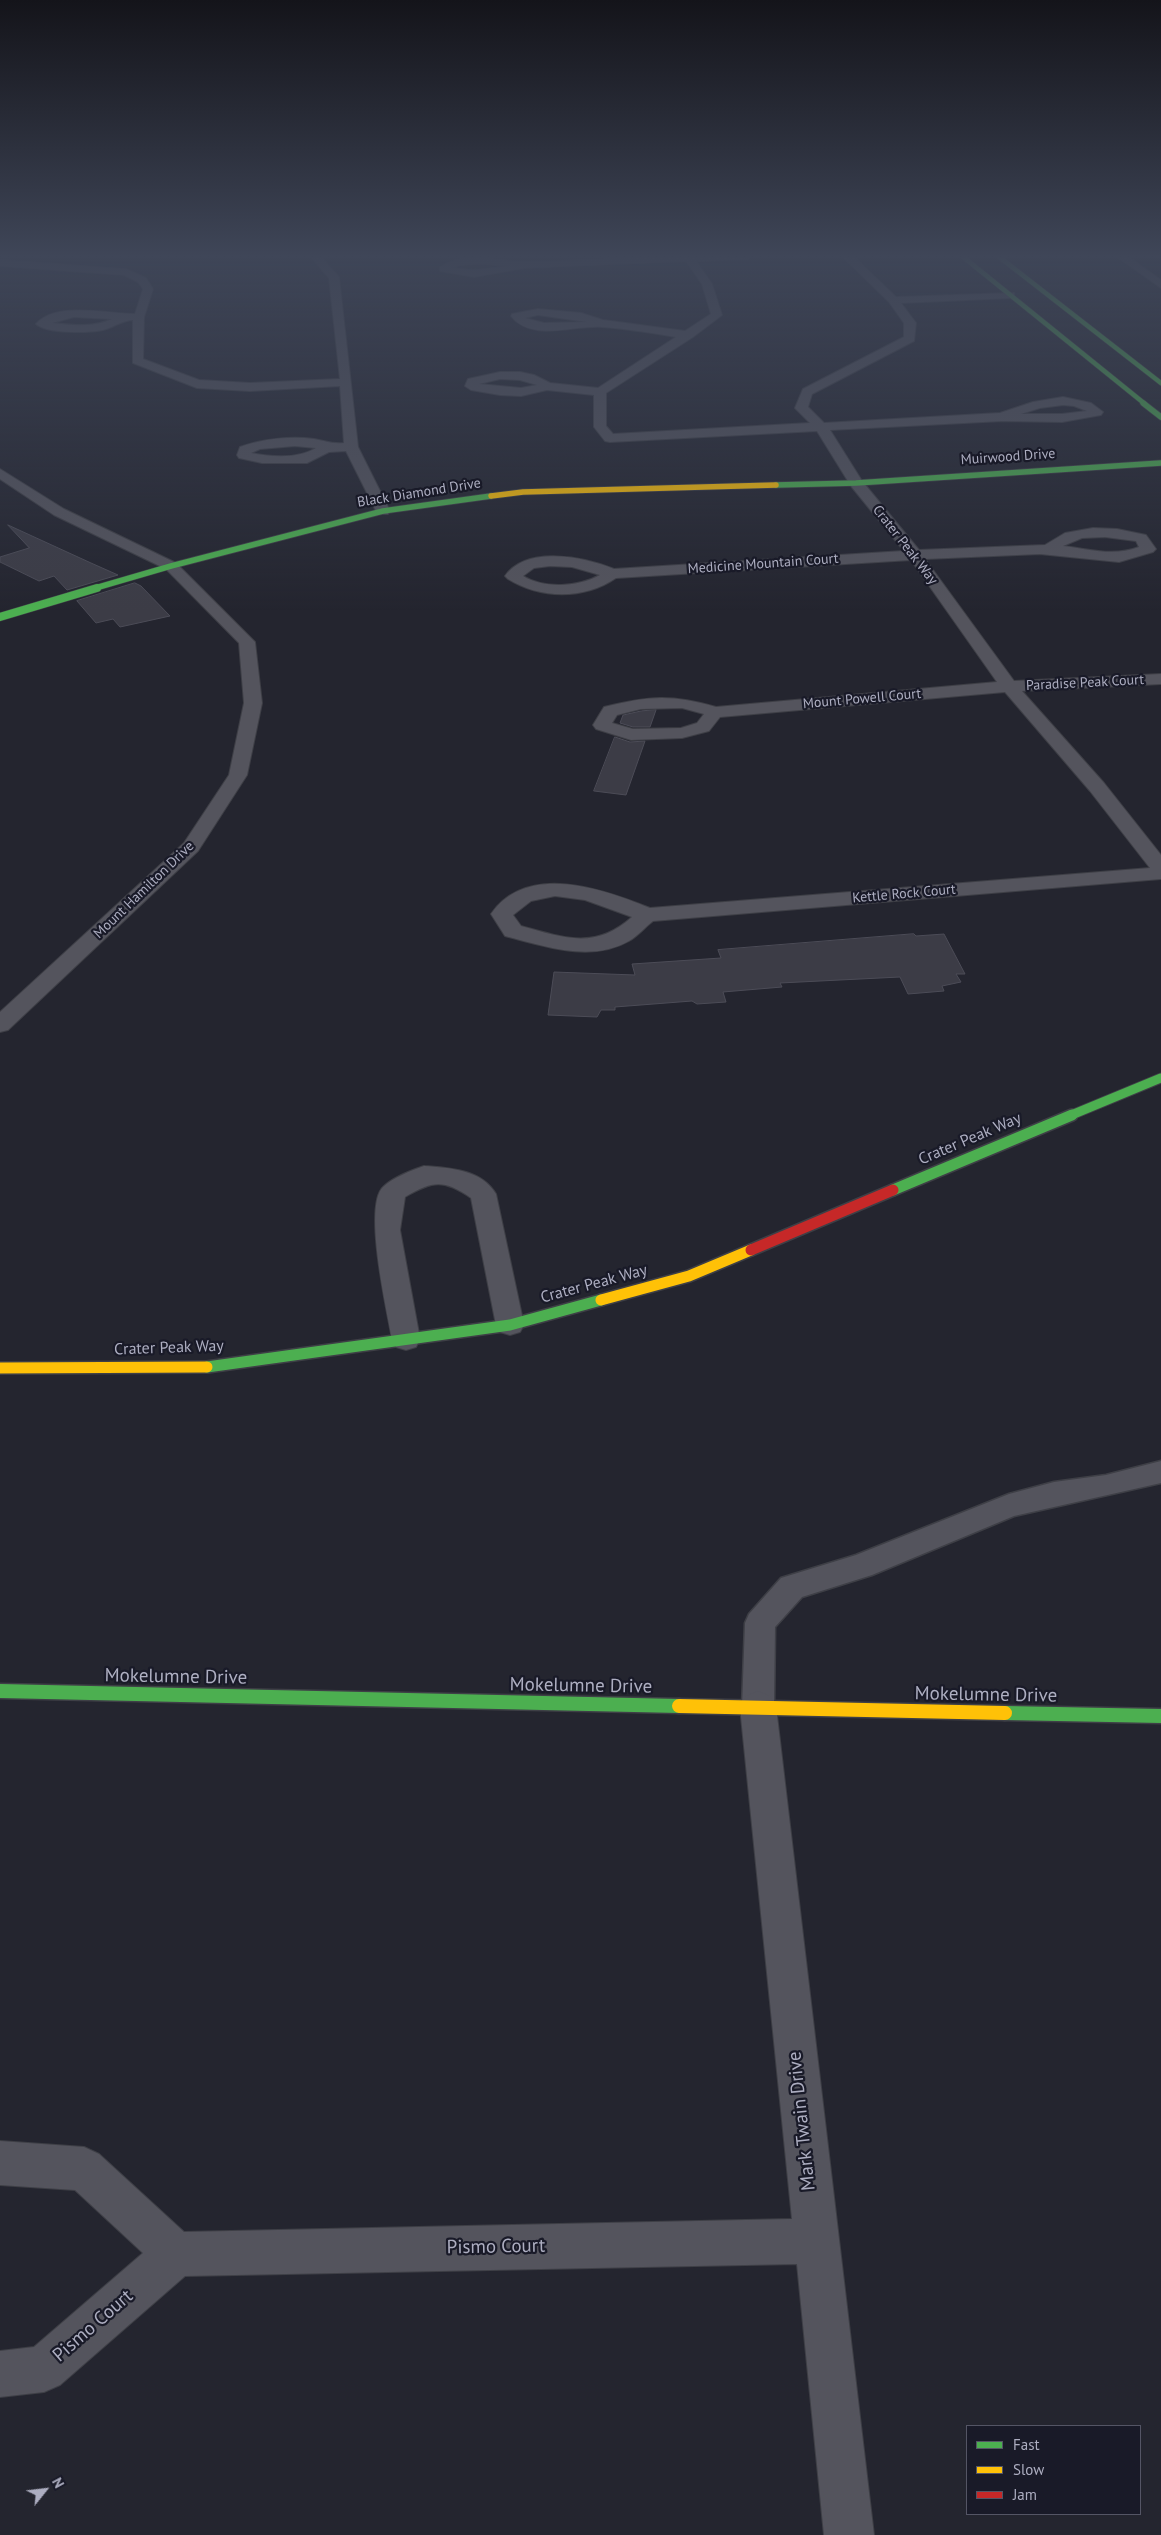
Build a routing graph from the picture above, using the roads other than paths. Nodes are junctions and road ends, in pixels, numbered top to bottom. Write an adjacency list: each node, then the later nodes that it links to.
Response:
1 (171, 374): 7 (street)
2 (345, 374): 7 (street)
3 (628, 374): 10 (street)
4 (841, 374): 13 (street, Crater Peak Way)
5 (1107, 374): 12 (street)
6 (1150, 374): 8 (street)
7 (346, 382): 14 (street)
8 (1161, 383)
9 (547, 386): 9 (street); 10 (street)
10 (600, 392): 13 (street)
11 (1002, 417): 11 (street); 13 (street)
12 (1161, 418)
13 (822, 428): 18 (street, Crater Peak Way)
14 (351, 447): 15 (street); 19 (street)
15 (326, 448): 15 (street)
16 (1161, 463): 18 (street, Muirwood Drive)
17 (0, 473): 22 (street, Mount Hamilton Drive)
18 (856, 484): 19 (street, Black Diamond Drive); 21 (street, Crater Peak Way)
19 (383, 511): 22 (street, Black Diamond Drive)
20 (1050, 548): 20 (street); 21 (street, Medicine Mountain Court)
21 (914, 554): 23 (street, Medicine Mountain Court); 26 (street, Crater Peak Way)
22 (171, 566): 24 (street, Black Diamond Drive); 31 (street, Mount Hamilton Drive)
23 (612, 574): 23 (street, Medicine Mountain Court)
24 (0, 617)
25 (1161, 679): 26 (street, Paradise Peak Court)
26 (1009, 686): 27 (street, Mount Powell Court); 28 (street, Crater Peak Way)
27 (714, 712): 27 (street, Mount Powell Court)
28 (1161, 868)
29 (1161, 873): 30 (street, Kettle Rock Court)
30 (647, 915): 30 (street, Kettle Rock Court)
31 (0, 1025)
32 (1161, 1078): 33 (street, Crater Peak Way)
33 (510, 1325): 34 (street, Crater Peak Way); 34 (street)
34 (406, 1339): 35 (street, Crater Peak Way)
35 (0, 1368)
36 (1161, 1472): 38 (lane)
37 (0, 1691): 38 (street, Mokelumne Drive)
38 (758, 1707): 39 (street, Mokelumne Drive); 41 (street, Mark Twain Drive)
39 (1161, 1716)
40 (0, 2163): 42 (street)
41 (815, 2241): 42 (street, Pismo Court); 44 (street, Mark Twain Drive)
42 (176, 2254): 43 (street, Pismo Court)
43 (0, 2374)
44 (849, 2535)

